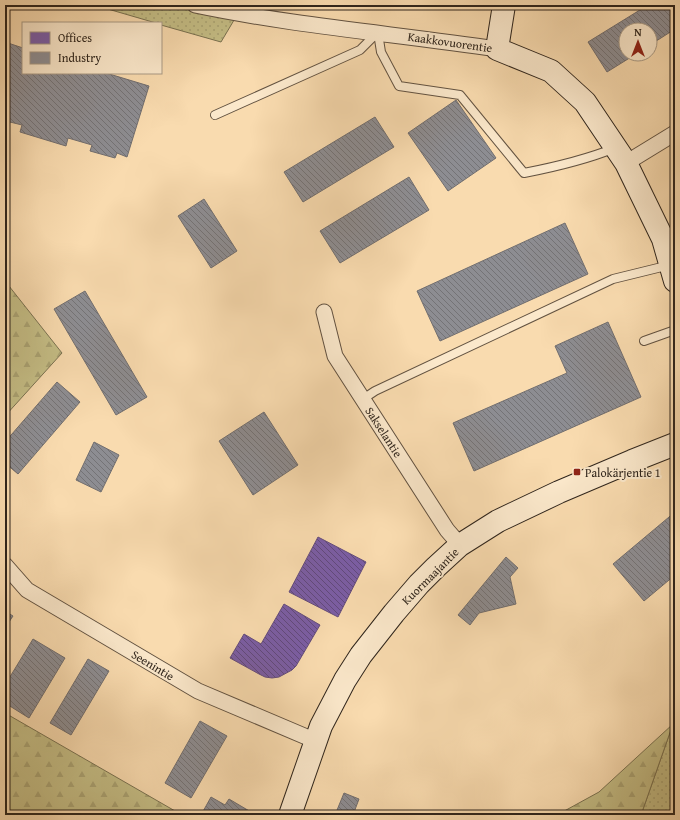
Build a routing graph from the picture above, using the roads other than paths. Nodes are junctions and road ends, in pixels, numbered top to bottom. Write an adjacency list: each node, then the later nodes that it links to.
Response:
1 (195, 5): 3 (street, Kaakkovuorentie)
2 (504, 5): 4 (street)
3 (378, 33): 4 (street, Kaakkovuorentie); 5 (lane); 7 (lane)
4 (497, 49): 7 (street, Kaakkovuorentie)
5 (215, 115)
6 (675, 133): 7 (street)
7 (621, 155): 8 (street, Kaakkovuorentie)
8 (673, 273): 12 (lane)
9 (324, 312): 12 (street, Sakselantie)
10 (675, 330): 11 (lane)
11 (644, 341)
12 (363, 399): 14 (street, Sakselantie)
13 (675, 444): 14 (street, Kuormaajantie)
14 (460, 545): 16 (street, Kuormaajantie)
15 (5, 565): 16 (street, Seenintie)
16 (316, 741): 17 (street, Kuormaajantie)
17 (290, 815)

